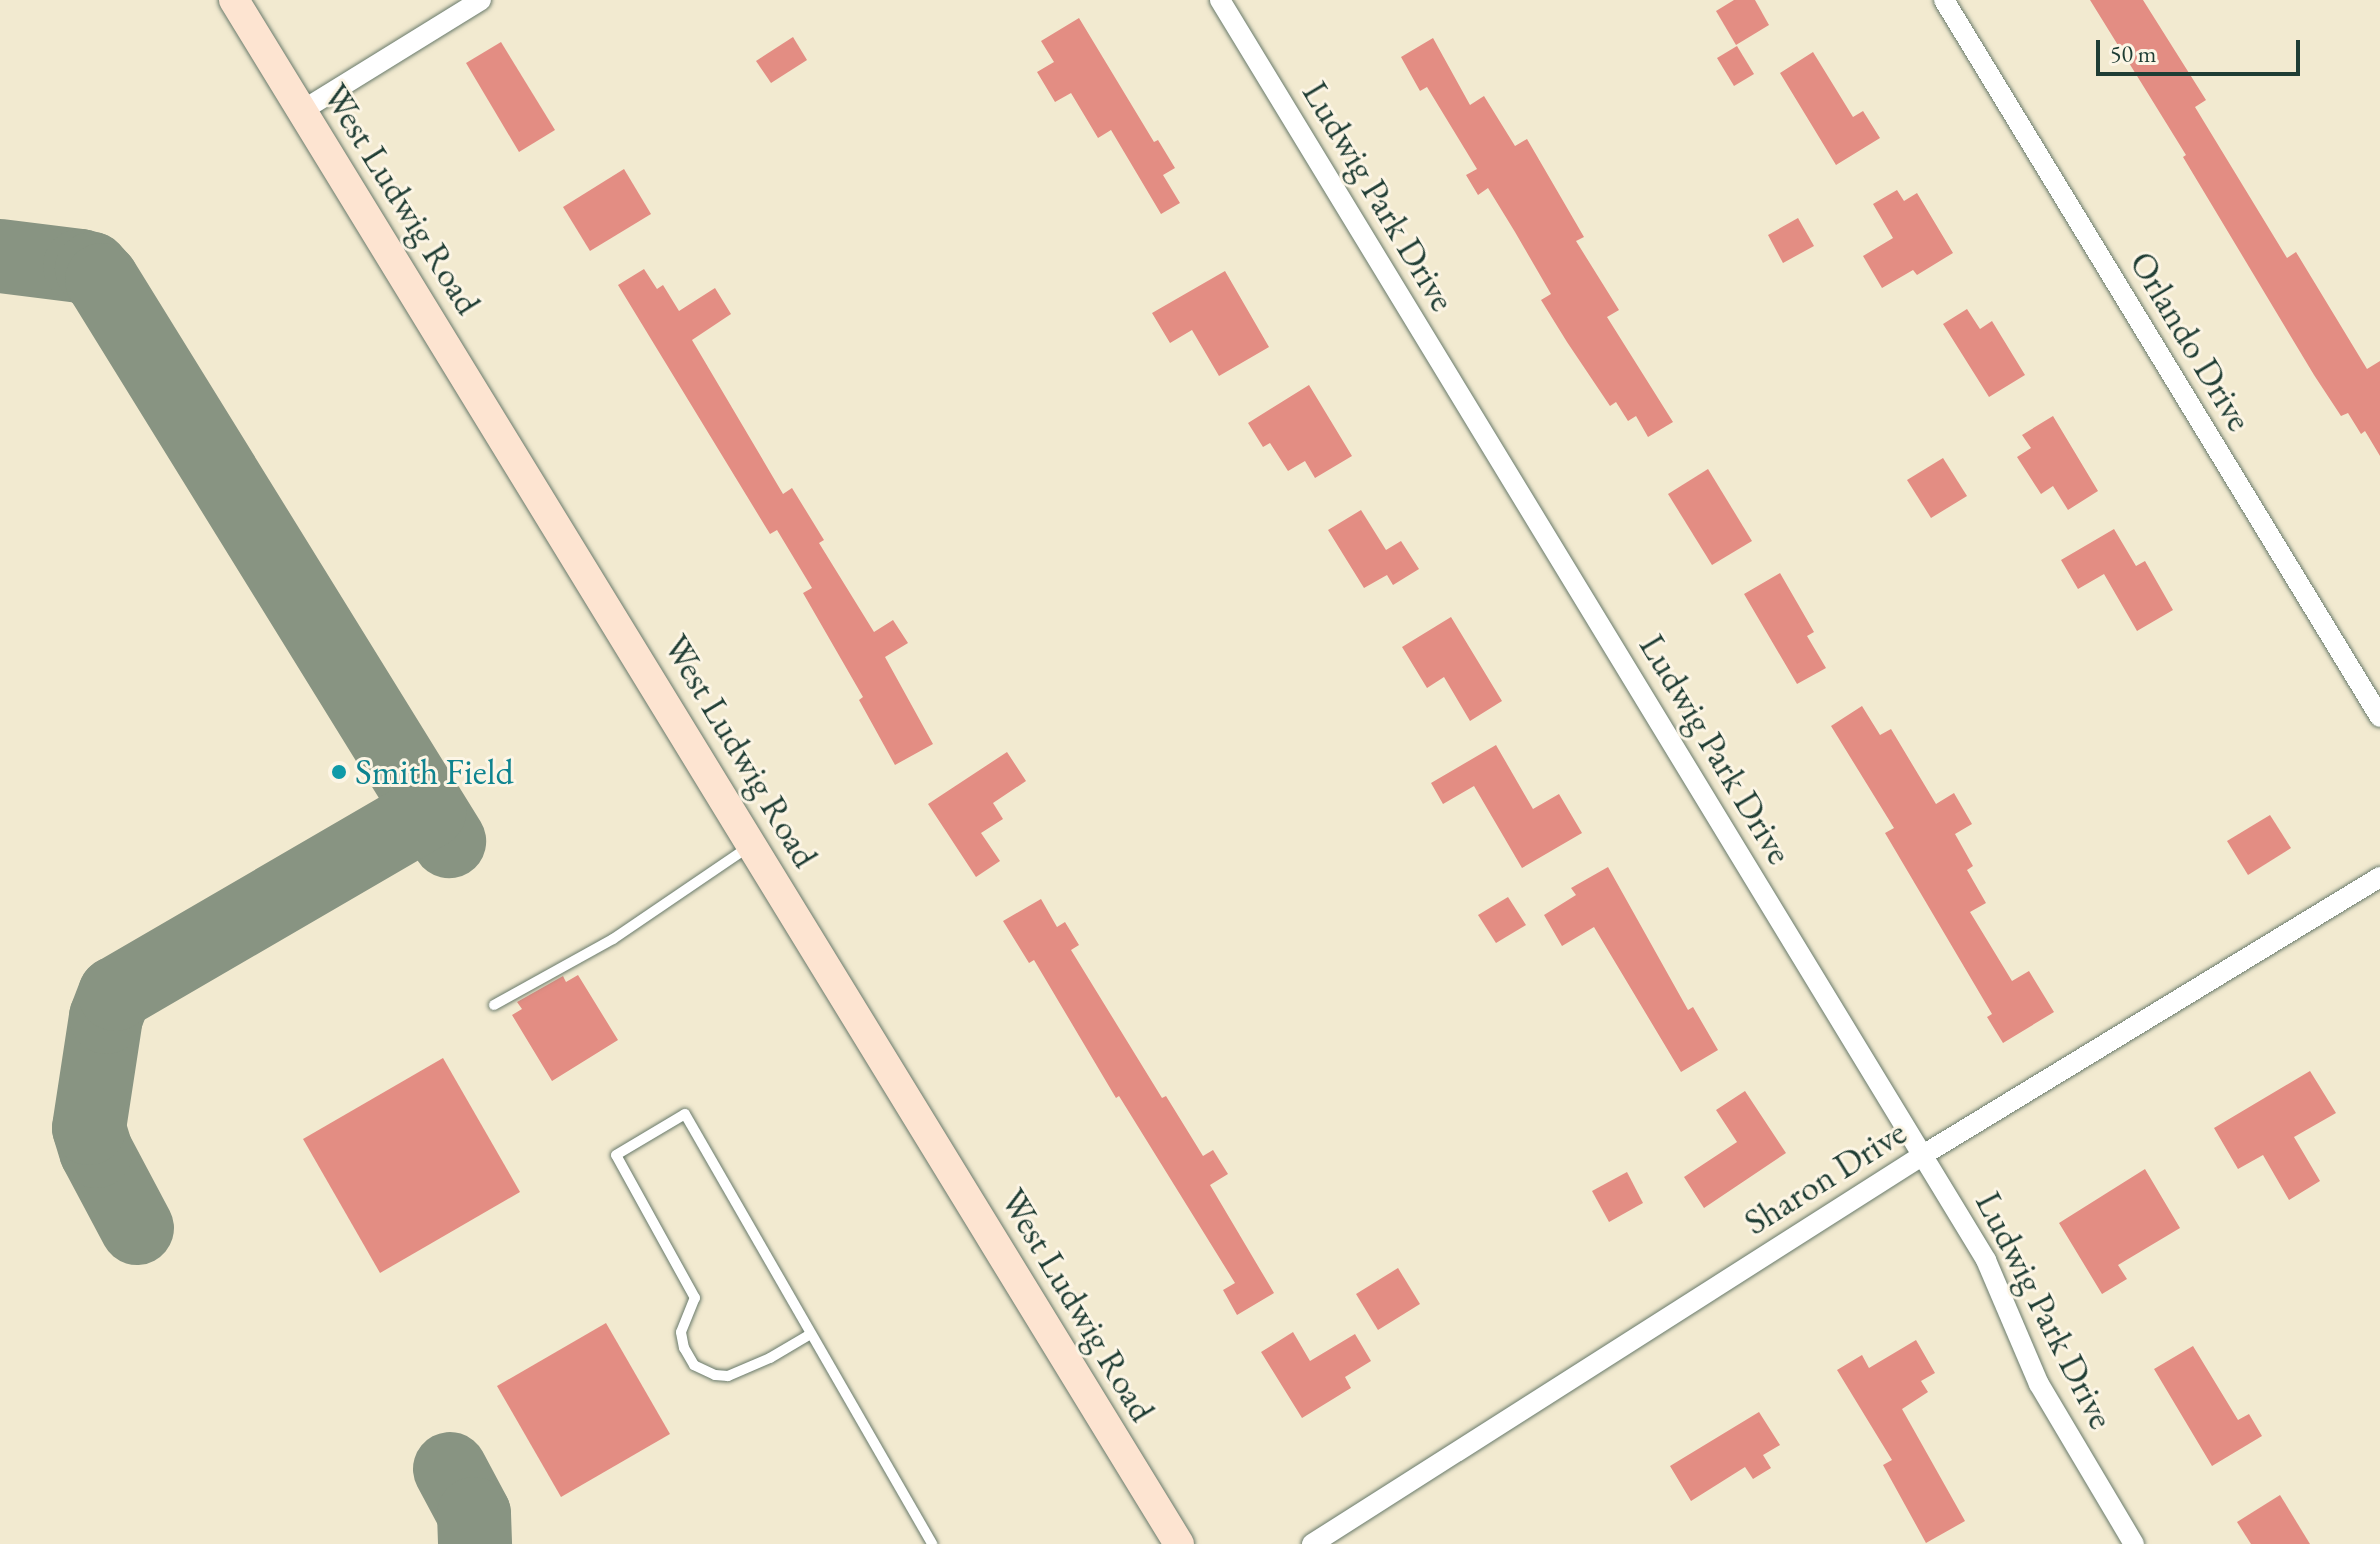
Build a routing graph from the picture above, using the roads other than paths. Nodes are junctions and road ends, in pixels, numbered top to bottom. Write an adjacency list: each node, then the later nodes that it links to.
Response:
1 (234, 0): 5 (main road, West Ludwig Road)
2 (481, 0): 5 (street)
3 (1220, 0): 10 (street, Ludwig Park Drive)
4 (1944, 0): 6 (street, Orlando Drive)
5 (303, 110): 7 (main road, West Ludwig Road)
6 (2380, 717)
7 (753, 844): 9 (lane); 13 (main road, West Ludwig Road)
8 (2380, 877): 10 (street, Sharon Drive)
9 (494, 1005)
10 (1923, 1155): 14 (street, Sharon Drive); 15 (street, Ludwig Park Drive)
11 (809, 1335): 11 (lane); 12 (lane)
12 (932, 1544)
13 (1179, 1544)
14 (1312, 1544)
15 (2134, 1544)

